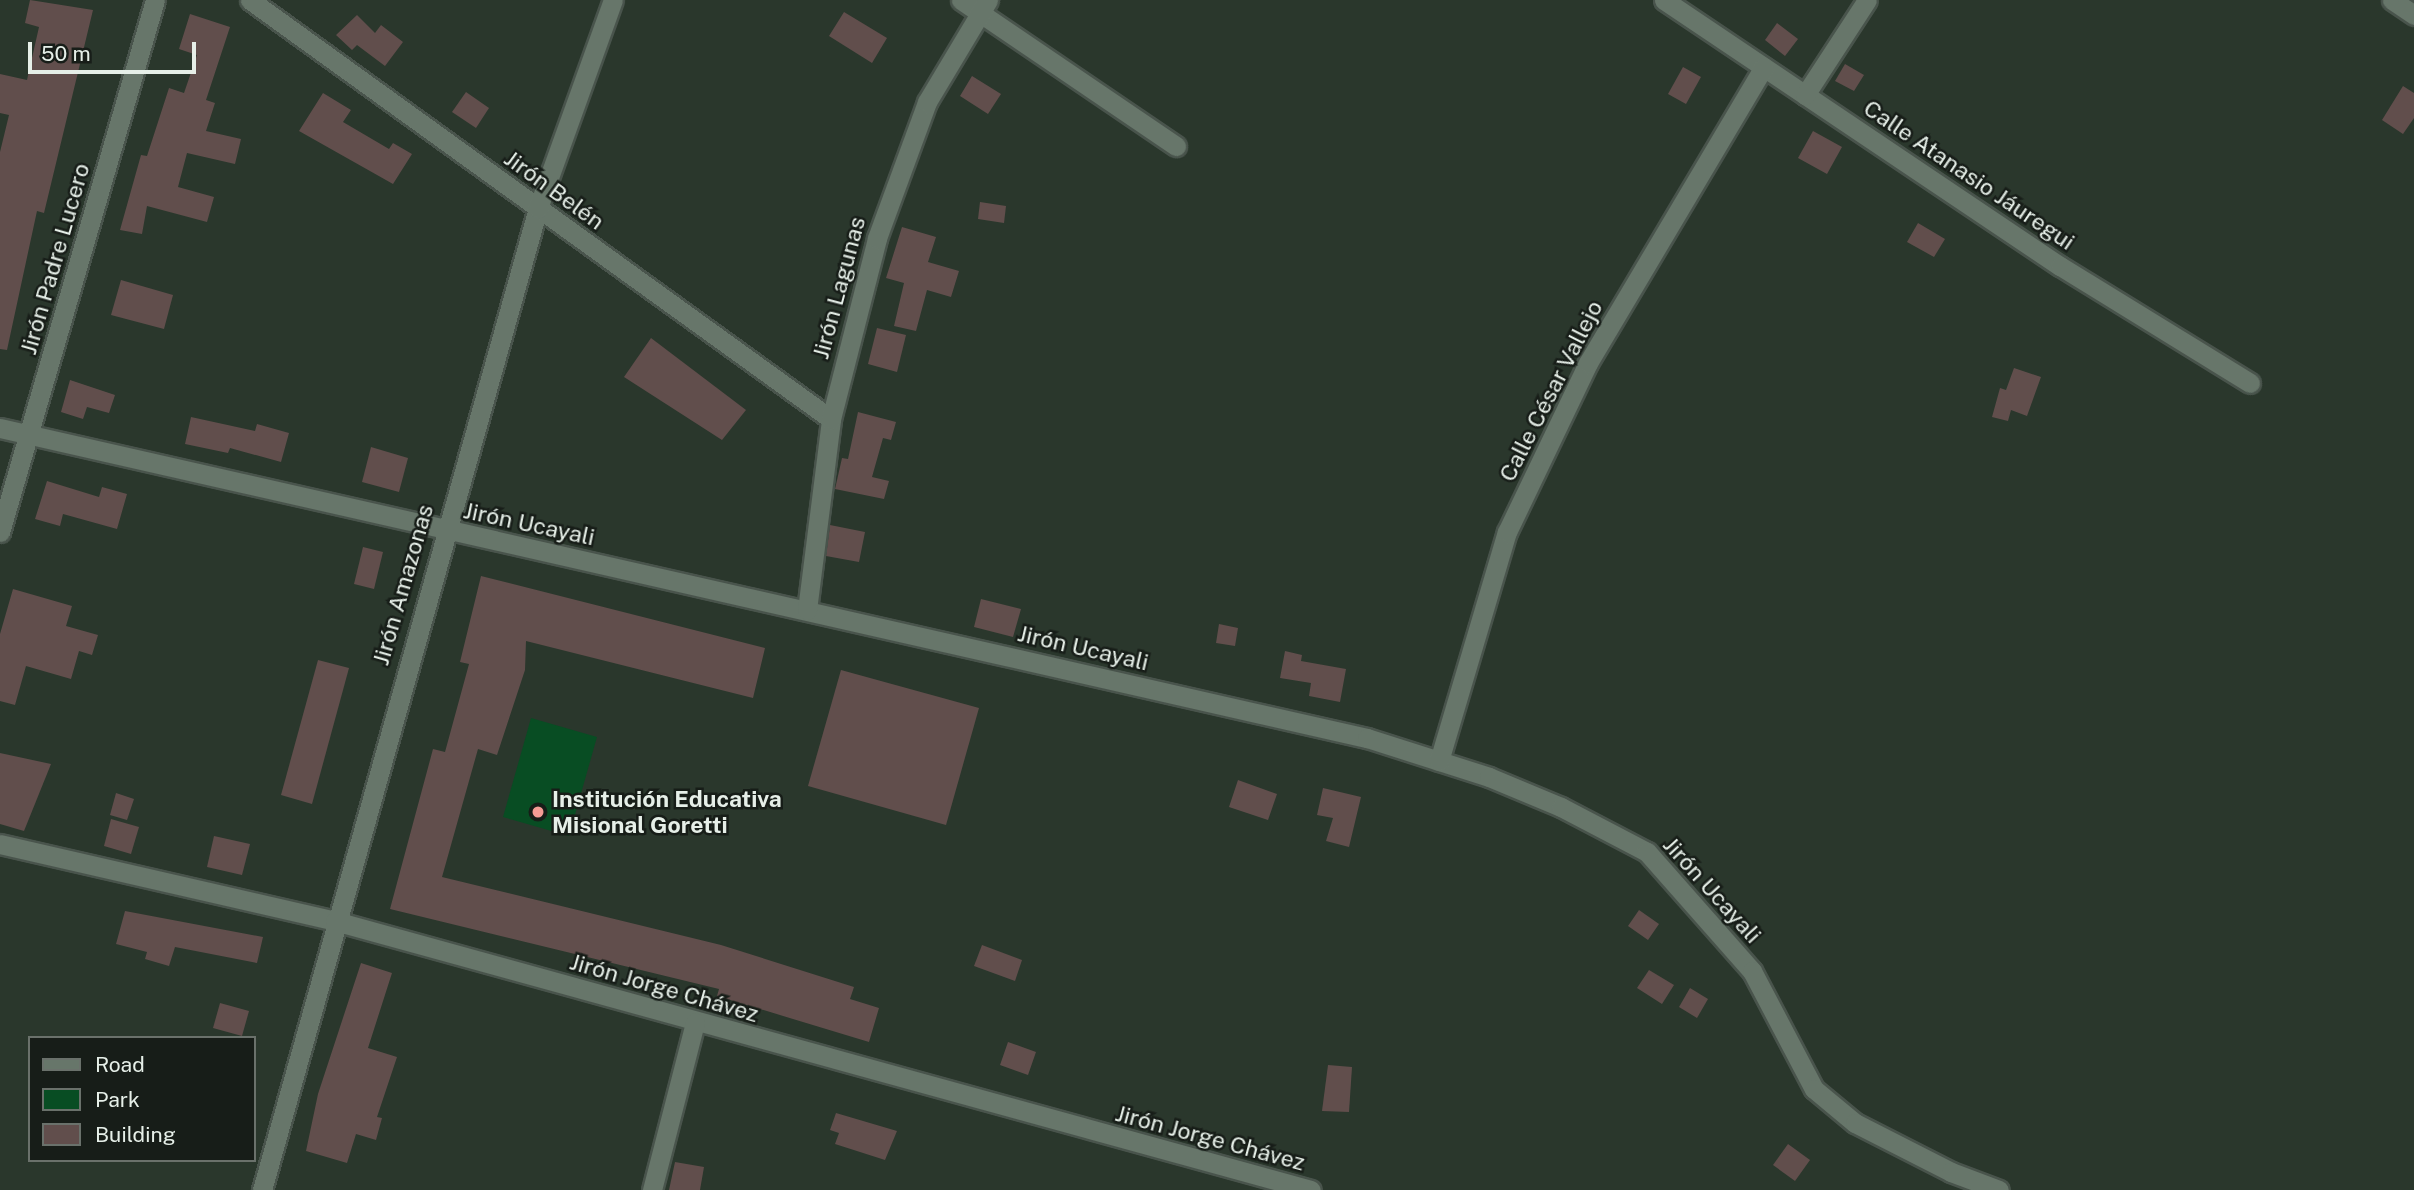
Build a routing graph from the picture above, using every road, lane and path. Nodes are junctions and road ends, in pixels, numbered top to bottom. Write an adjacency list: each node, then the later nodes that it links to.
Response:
1 (155, 0): 17 (street, Jirón Padre Lucero)
2 (250, 0): 13 (street, Jirón Belén)
3 (613, 0): 13 (street, Jirón Amazonas)
4 (961, 0): 8 (street)
5 (1664, 0): 10 (street, Calle Atanasio Jáuregui)
6 (1867, 0): 11 (street)
7 (2392, 0): 9 (street)
8 (984, 6): 12 (street); 15 (street, Jirón Lagunas)
9 (2414, 15)
10 (1764, 67): 11 (street, Calle Atanasio Jáuregui); 21 (street, Calle César Vallejo)
11 (1804, 95): 14 (street, Calle Atanasio Jáuregui)
12 (1176, 146)
13 (538, 208): 15 (street, Jirón Belén); 18 (street, Jirón Amazonas)
14 (2250, 383)
15 (831, 419): 20 (street, Jirón Lagunas)
16 (0, 428): 17 (street, Jirón Ucayali)
17 (29, 436): 18 (street, Jirón Ucayali); 19 (street, Jirón Padre Lucero)
18 (444, 530): 20 (street, Jirón Ucayali); 23 (street, Jirón Amazonas)
19 (0, 532)
20 (807, 610): 21 (street, Jirón Ucayali)
21 (1439, 761): 28 (street, Jirón Ucayali)
22 (0, 844): 23 (street, Jirón Jorge Chávez)
23 (335, 921): 24 (street, Jirón Jorge Chávez); 25 (street, Jirón Amazonas)
24 (695, 1022): 26 (street); 27 (street, Jirón Jorge Chávez)
25 (262, 1190)
26 (652, 1190)
27 (1311, 1190)
28 (1999, 1190)

